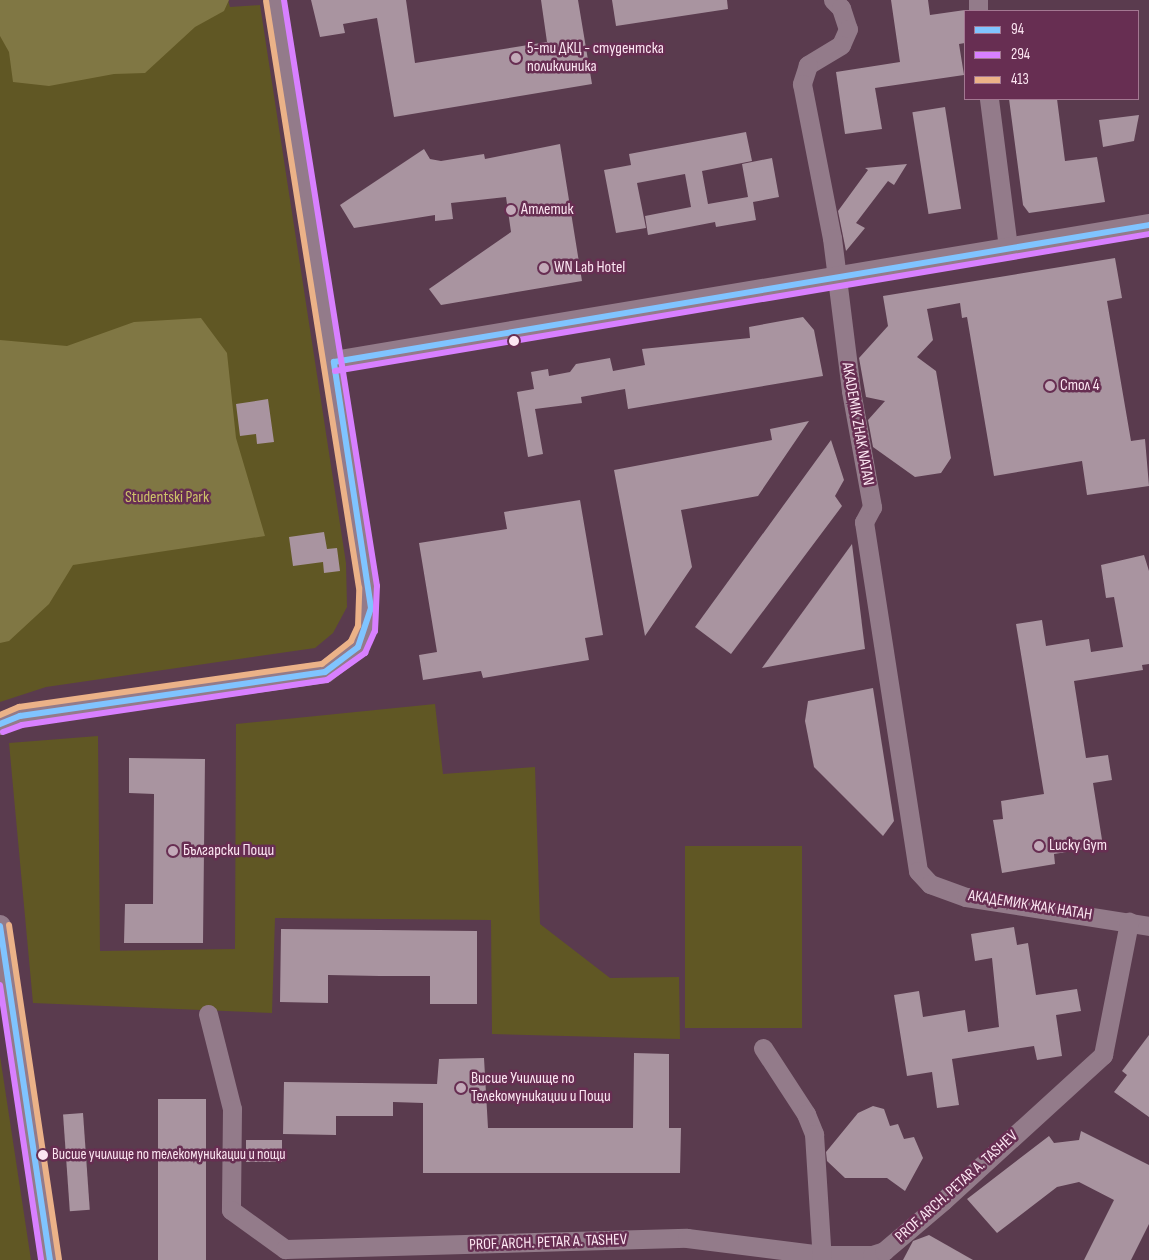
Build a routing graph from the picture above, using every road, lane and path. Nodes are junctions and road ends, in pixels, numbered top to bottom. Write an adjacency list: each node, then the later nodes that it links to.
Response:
1 (275, 0): 7 (street)
2 (833, 0): 6 (street, AKADEMIK ZHAK NATAN)
3 (990, 100): 5 (street)
4 (1149, 225): 5 (street)
5 (1008, 248): 6 (street)
6 (834, 278): 7 (street); 9 (street, AKADEMIK ZHAK NATAN)
7 (334, 362): 8 (street)
8 (0, 724)
9 (1129, 922): 11 (street); 15 (street, PROF. ARCH. PETAR A. TASHEV)
10 (0, 926): 16 (street)
11 (1149, 926)
12 (208, 1014): 14 (street, PROF. ARCH. PETAR A. TASHEV)
13 (763, 1048): 15 (street)
14 (330, 1255): 15 (street, PROF. ARCH. PETAR A. TASHEV)
15 (822, 1258)
16 (50, 1260)

